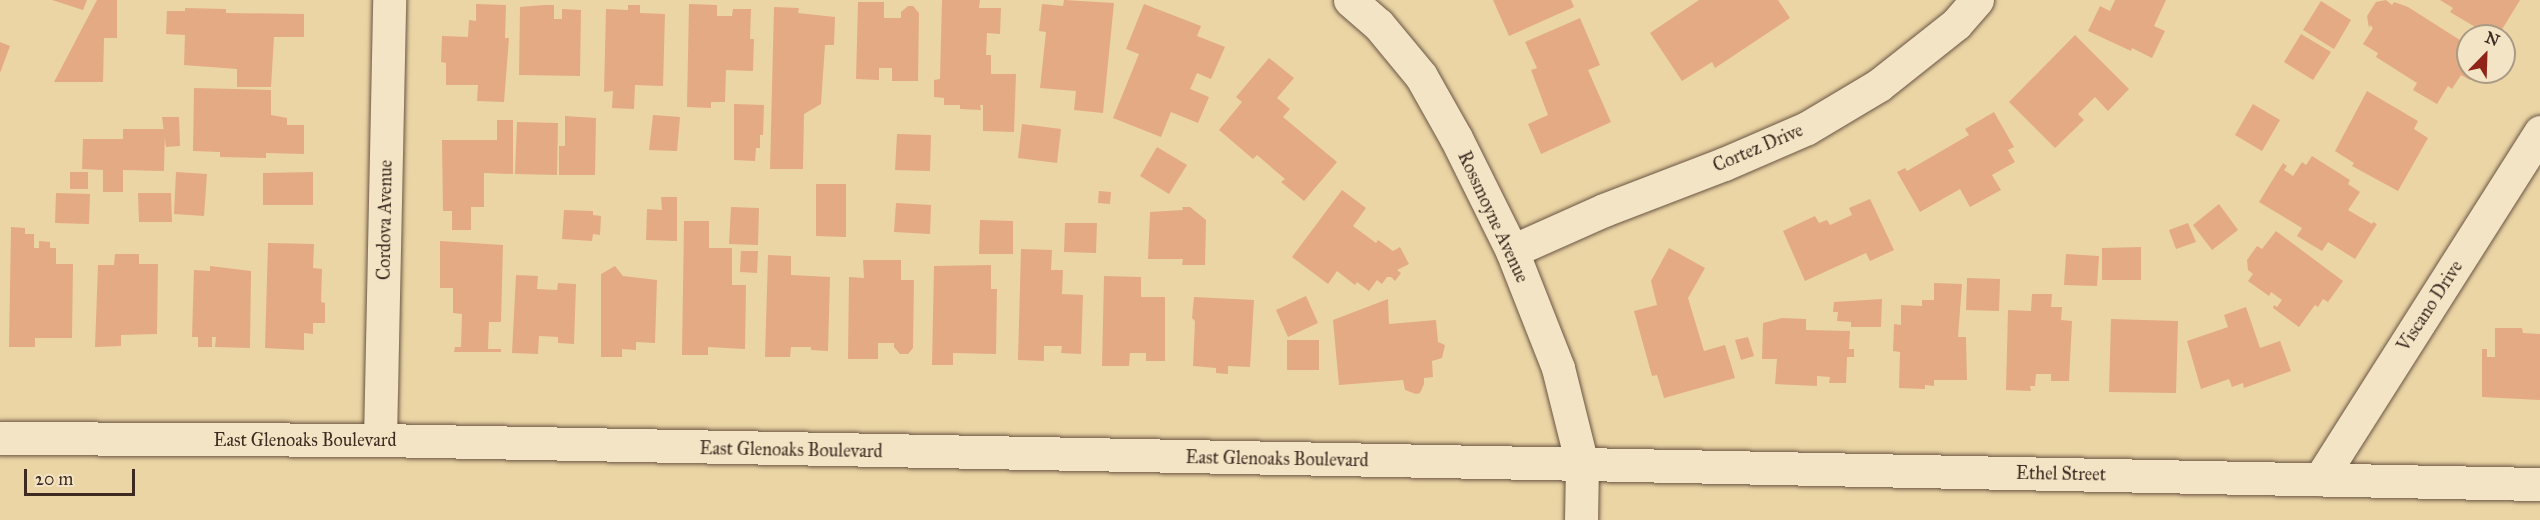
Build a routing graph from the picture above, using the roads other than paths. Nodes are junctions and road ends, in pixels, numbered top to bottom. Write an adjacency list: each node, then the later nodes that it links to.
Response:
1 (389, 0): 7 (street, Cordova Avenue)
2 (1350, 0): 5 (street, Rossmoyne Avenue)
3 (1977, 0): 5 (street, Cortez Drive)
4 (2540, 132): 9 (street, Viscano Drive)
5 (1512, 251): 8 (street, Rossmoyne Avenue)
6 (0, 438): 7 (street, East Glenoaks Boulevard)
7 (380, 441): 8 (street, East Glenoaks Boulevard)
8 (1582, 464): 9 (street, Ethel Street); 11 (street, Rossmoyne Avenue)
9 (2320, 479): 10 (street, Ethel Street)
10 (2540, 484)
11 (1581, 520)

